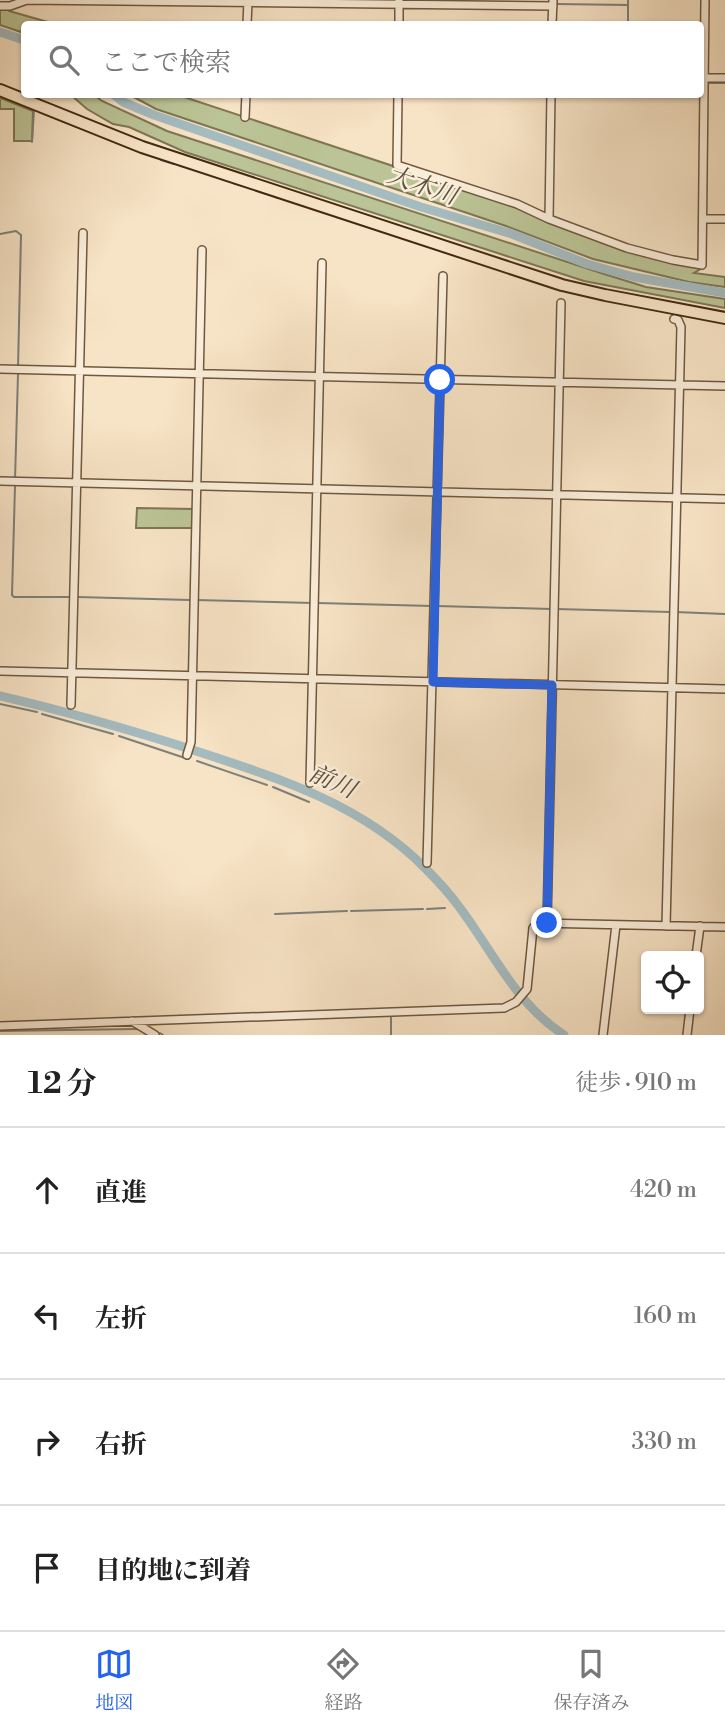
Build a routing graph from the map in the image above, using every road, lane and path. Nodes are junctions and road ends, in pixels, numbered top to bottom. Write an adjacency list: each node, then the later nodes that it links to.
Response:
1 (705, 0): 10 (street)
2 (94, 1): 3 (street); 6 (street)
3 (248, 1): 4 (street); 7 (street)
4 (399, 2): 5 (street); 8 (street)
5 (553, 3): 9 (street)
6 (0, 6)
7 (247, 21)
8 (399, 21)
9 (552, 21)
10 (704, 26)
11 (704, 78): 12 (street)
12 (725, 78)
13 (0, 90): 27 (highway)
14 (246, 98): 18 (street)
15 (398, 98): 19 (street)
16 (551, 98): 19 (street)
17 (702, 98): 20 (street)
18 (245, 117)
19 (549, 219): 20 (street)
20 (703, 219): 21 (street)
21 (725, 219)
22 (83, 233): 30 (street)
23 (202, 250): 31 (street)
24 (323, 262): 32 (street)
25 (443, 276): 33 (street)
26 (561, 303): 34 (street)
27 (725, 318)
28 (674, 319): 35 (street)
29 (0, 369): 30 (street)
30 (80, 370): 31 (street); 38 (street)
31 (200, 373): 32 (street); 39 (street)
32 (320, 377): 33 (street); 40 (street)
33 (440, 380): 34 (street); 41 (street)
34 (559, 382): 35 (street); 42 (street)
35 (680, 385): 36 (street); 43 (street)
36 (725, 386)
37 (0, 481): 38 (street)
38 (76, 483): 39 (street); 46 (street)
39 (196, 486): 40 (street); 47 (street)
40 (317, 489): 41 (street); 48 (street)
41 (437, 492): 42 (street); 49 (street)
42 (556, 495): 43 (street); 50 (street)
43 (677, 498): 44 (street); 51 (street)
44 (725, 499)
45 (0, 671): 46 (street)
46 (72, 673): 47 (street); 53 (street)
47 (192, 676): 48 (street); 54 (street)
48 (312, 679): 49 (street); 55 (street)
49 (433, 682): 50 (street); 56 (street)
50 (552, 685): 51 (street); 57 (street)
51 (672, 688): 52 (street); 59 (street)
52 (725, 690)
53 (71, 705)
54 (187, 755)
55 (310, 783)
56 (427, 863)
57 (547, 923): 58 (street); 64 (street)
58 (616, 925): 59 (street); 67 (street)
59 (666, 926): 60 (street)
60 (699, 926): 61 (street); 62 (street)
61 (725, 927)
62 (696, 951)
63 (689, 1014): 68 (street)
64 (132, 1021): 65 (street); 66 (street)
65 (0, 1026)
66 (155, 1035)
67 (603, 1035)
68 (687, 1035)

